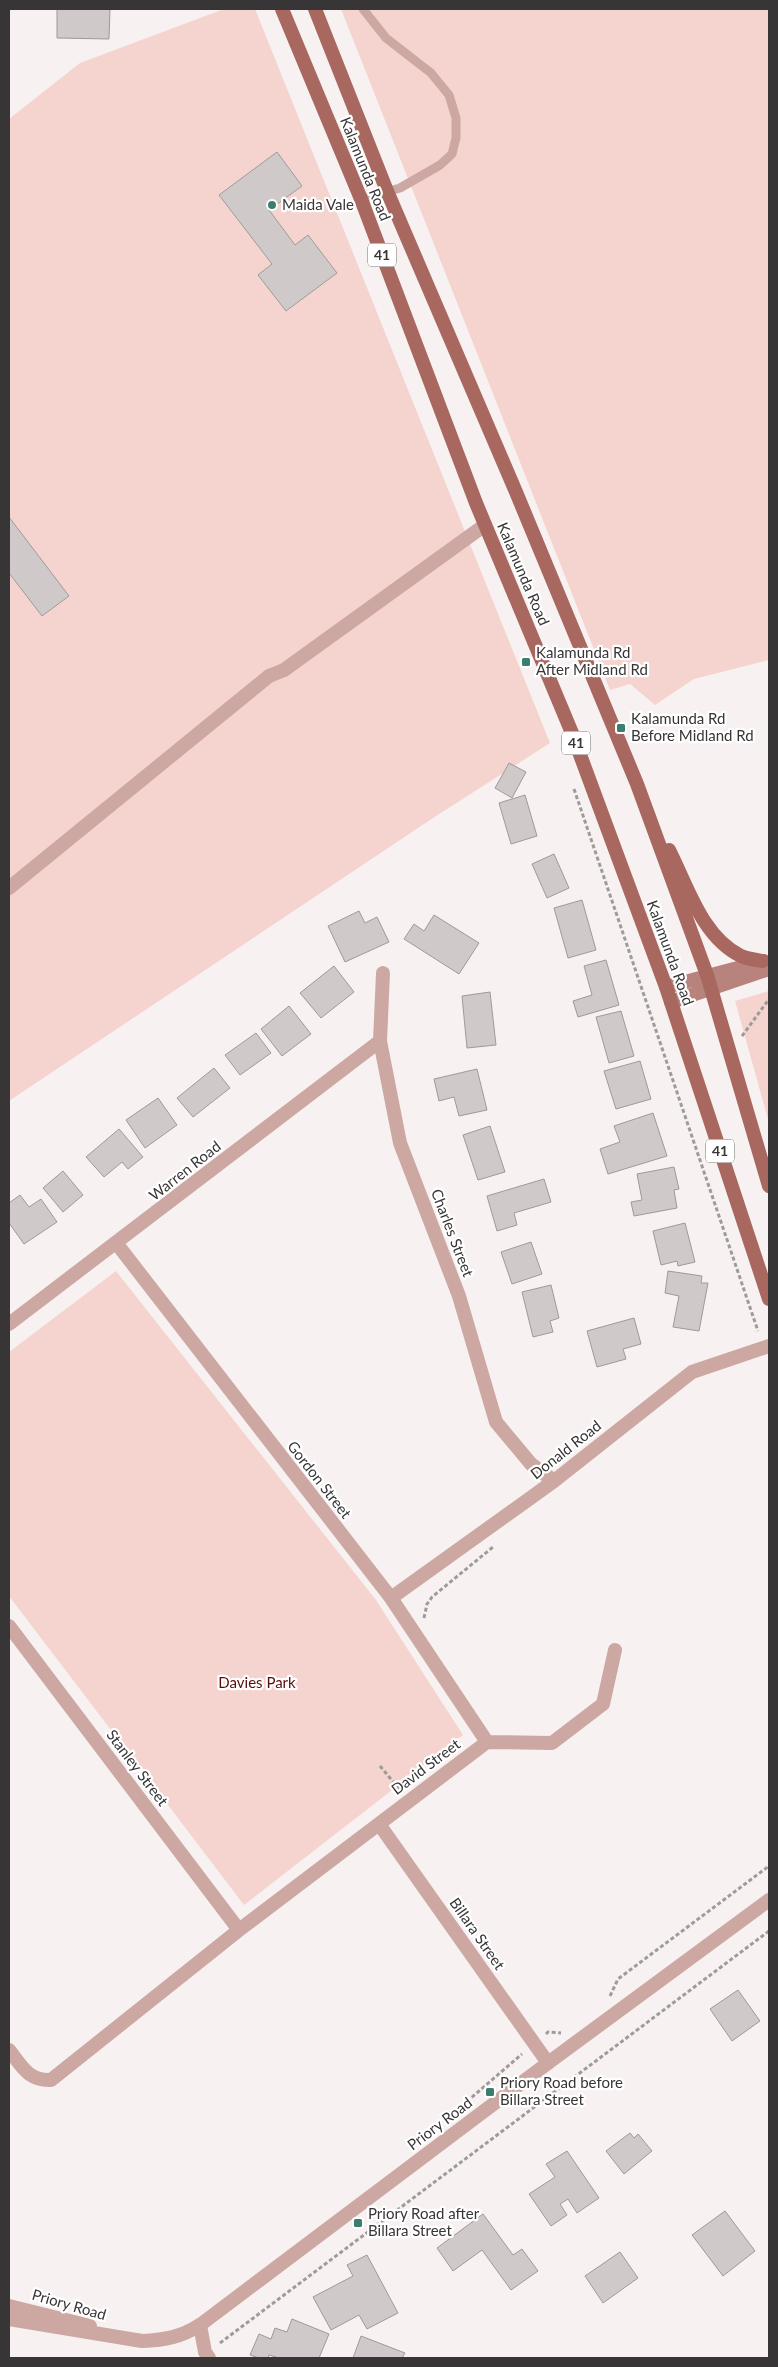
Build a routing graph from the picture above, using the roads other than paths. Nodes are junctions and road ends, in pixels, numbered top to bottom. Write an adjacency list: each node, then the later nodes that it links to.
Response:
1 (282, 9): 5 (main road, Kalamunda Road / 41)
2 (315, 9): 4 (main road, Kalamunda Road / 41)
3 (363, 9): 4 (lane)
4 (387, 191): 5 (lane); 7 (main road, Kalamunda Road / 41)
5 (361, 199): 6 (main road, Kalamunda Road / 41)
6 (485, 524): 8 (street); 12 (main road, Kalamunda Road / 41)
7 (637, 784): 9 (main road); 11 (main road, Kalamunda Road / 41)
8 (9, 888)
9 (767, 964): 11 (main road)
10 (383, 973): 14 (street, Charles Street)
11 (709, 982): 12 (main road); 13 (main road); 15 (main road, Kalamunda Road / 41)
12 (666, 987): 13 (main road, Kalamunda Road / 41)
13 (671, 1002): 17 (main road, Kalamunda Road / 41)
14 (380, 1041): 16 (street, Warren Road); 20 (street, Charles Street)
15 (769, 1186)
16 (117, 1244): 18 (street, Warren Road); 21 (street, Gordon Street)
17 (769, 1300)
18 (9, 1324)
19 (769, 1346): 20 (street, Donald Road)
20 (554, 1481): 21 (street, Donald Road)
21 (391, 1598): 24 (street, Gordon Street)
22 (9, 1626): 27 (street, Stanley Street)
23 (615, 1650): 24 (street)
24 (487, 1742): 25 (street, David Street)
25 (379, 1824): 27 (street, David Street); 29 (street, Billara Street)
26 (769, 1900): 29 (street, Priory Road)
27 (239, 1930): 28 (street, David Street)
28 (9, 2050)
29 (548, 2063): 32 (street, Priory Road)
30 (9, 2306): 33 (street, Priory Road)
31 (9, 2319): 33 (street, Priory Road)
32 (200, 2325): 33 (street, Priory Road); 34 (street)
33 (119, 2337)
34 (207, 2355)

